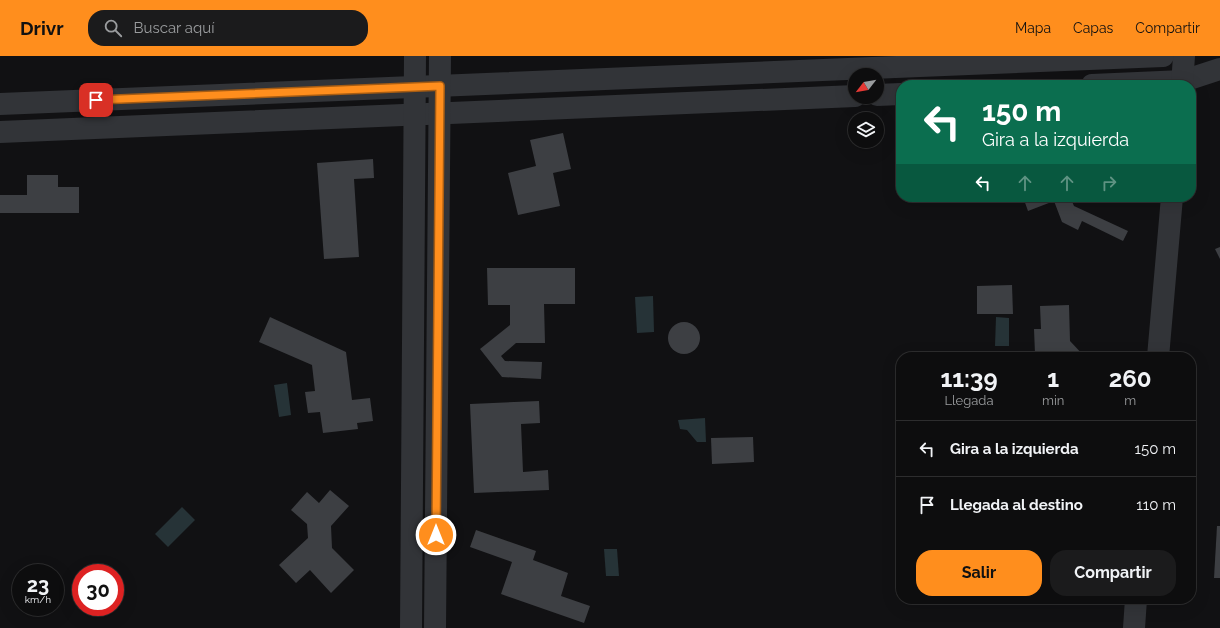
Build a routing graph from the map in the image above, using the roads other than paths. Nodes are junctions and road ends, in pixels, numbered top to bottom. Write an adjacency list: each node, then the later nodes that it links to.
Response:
1 (414, 56): 9 (street)
2 (440, 56): 8 (street)
3 (1163, 56): 8 (street)
4 (1184, 56): 6 (street)
5 (1220, 68): 7 (street)
6 (1182, 80)
7 (1190, 80)
8 (440, 86): 9 (street); 14 (street)
9 (415, 88): 13 (street); 15 (street)
10 (896, 94): 11 (street)
11 (884, 95)
12 (848, 96): 14 (street)
13 (0, 104)
14 (440, 114): 15 (street); 21 (street)
15 (415, 115): 16 (street); 20 (street)
16 (0, 132)
17 (1172, 202): 18 (street)
18 (1158, 352)
19 (1136, 604): 22 (street)
20 (411, 628)
21 (435, 628)
22 (1134, 628)

